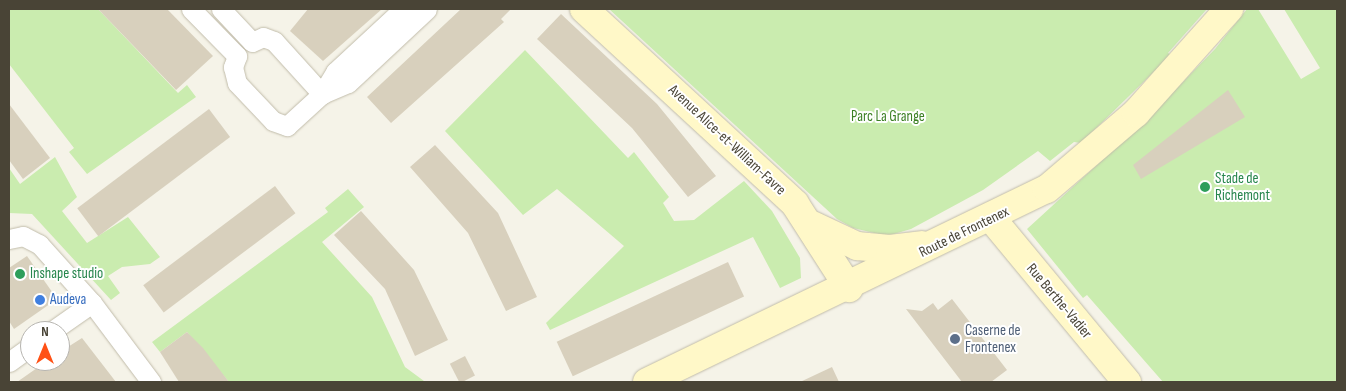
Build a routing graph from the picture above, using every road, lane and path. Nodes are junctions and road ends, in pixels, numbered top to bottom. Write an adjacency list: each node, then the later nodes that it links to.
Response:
1 (191, 9): 8 (street)
2 (221, 9): 7 (street)
3 (403, 9): 9 (street)
4 (427, 9): 9 (street)
5 (584, 9): 11 (street, Avenue Alice-et-William-Favre)
6 (1229, 9): 10 (street, Route de Frontenex)
7 (252, 42): 8 (street); 9 (street)
8 (237, 56): 9 (street)
9 (322, 94)
10 (992, 219): 13 (street, Route de Frontenex); 21 (street, Rue Berthe-Vadier)
11 (812, 225): 13 (street); 14 (street, Avenue Alice-et-William-Favre)
12 (9, 238): 15 (street)
13 (936, 246): 14 (street, Route de Frontenex)
14 (849, 288): 20 (street, Route de Frontenex)
15 (92, 303): 16 (street); 19 (street)
16 (66, 321)
17 (20, 354): 18 (street)
18 (9, 362)
19 (152, 382)
20 (647, 382)
21 (1126, 382)

